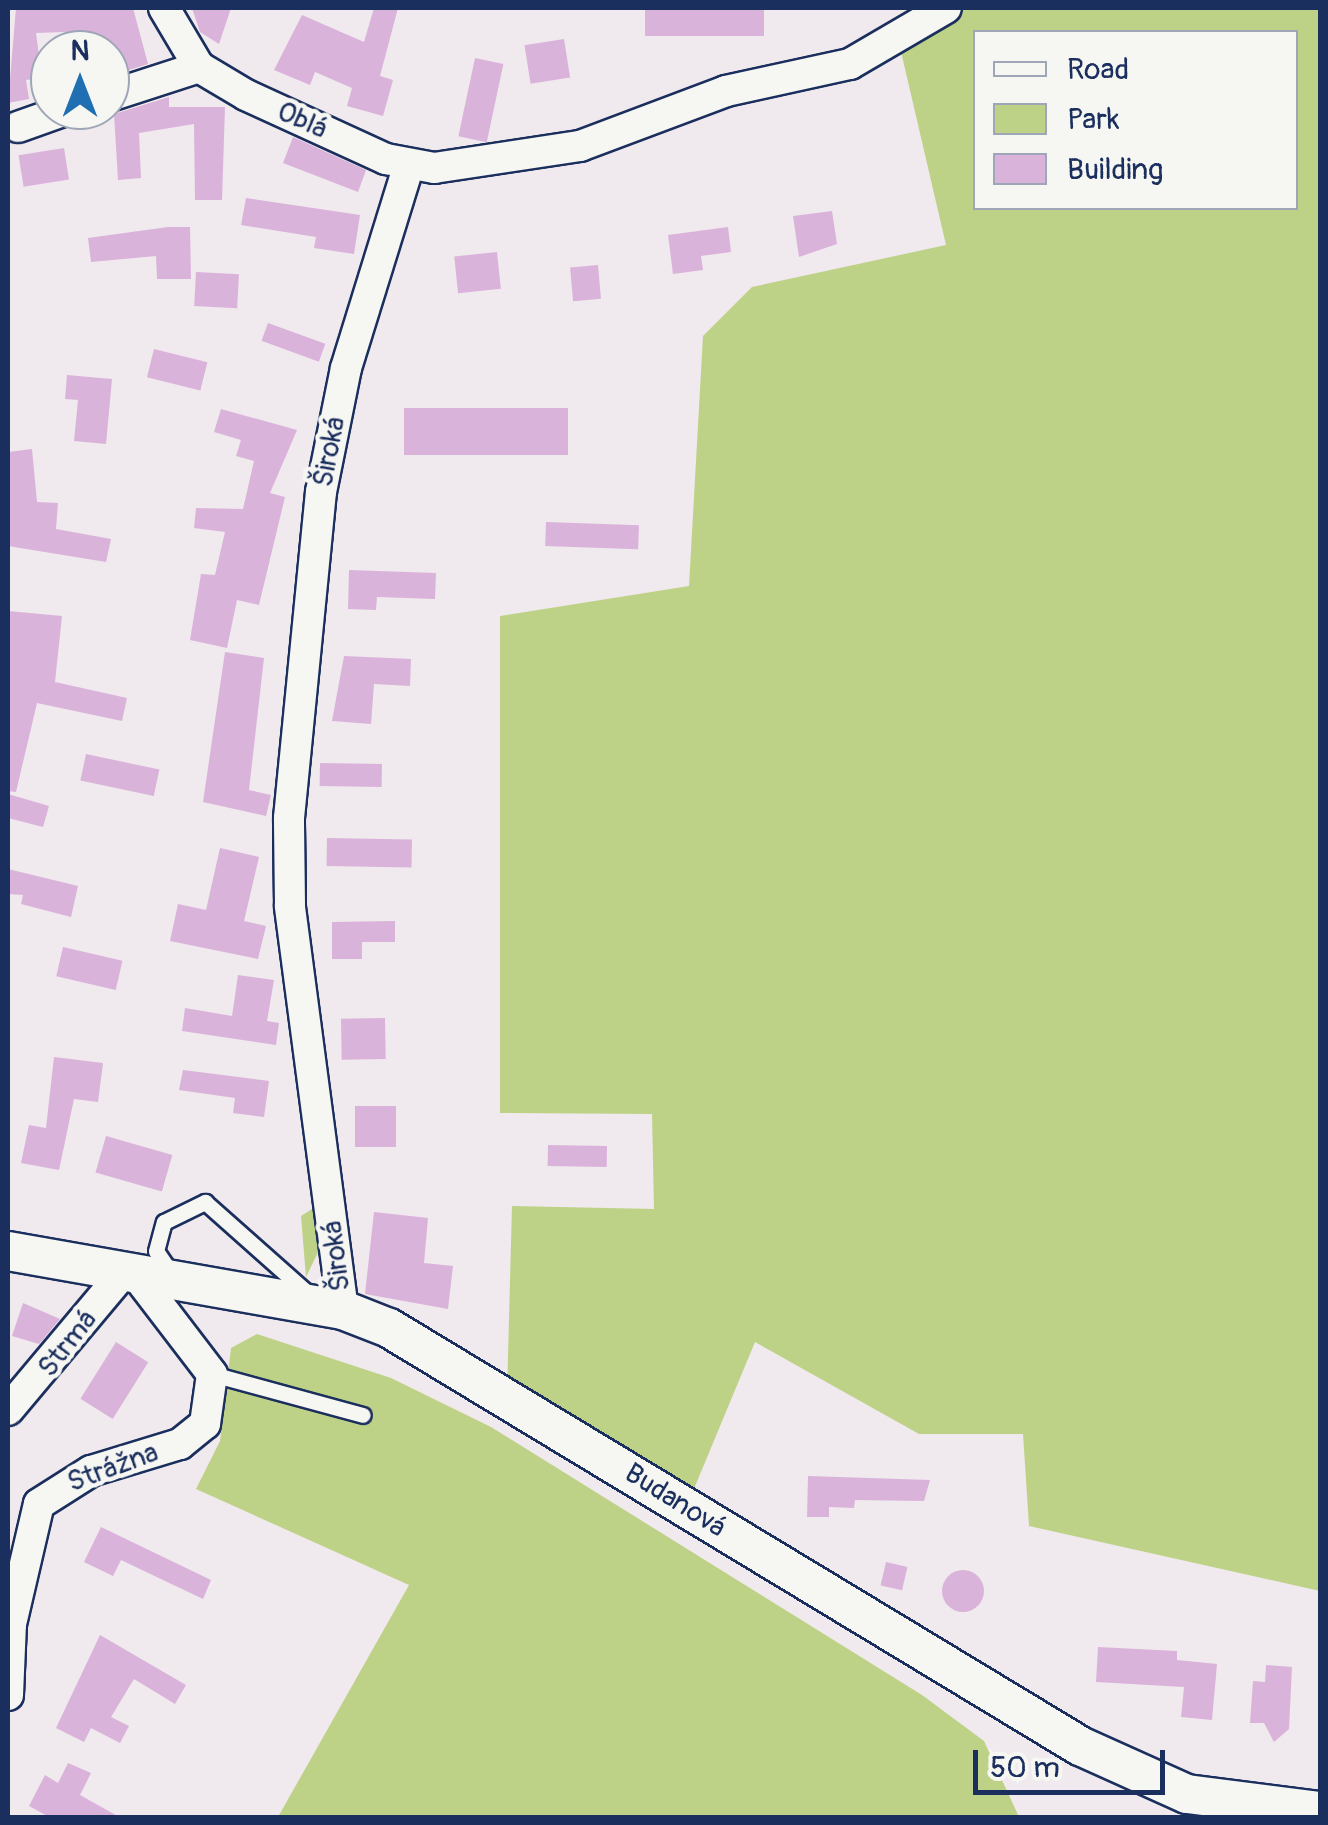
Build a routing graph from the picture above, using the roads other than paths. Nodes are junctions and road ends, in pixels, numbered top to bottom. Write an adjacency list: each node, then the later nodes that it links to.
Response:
1 (164, 8): 3 (street)
2 (946, 8): 7 (street)
3 (199, 67): 4 (street); 7 (street, Oblá)
4 (130, 89)
5 (30, 124): 6 (street)
6 (18, 128)
7 (408, 168): 11 (street, Široká)
8 (8, 1251): 9 (street, Budanová)
9 (130, 1275): 10 (street, Budanová); 12 (street); 13 (street, Strmá)
10 (186, 1282): 11 (street, Budanová); 11 (lane)
11 (344, 1310): 16 (street, Budanová)
12 (212, 1374): 14 (lane); 15 (street, Strážna)
13 (8, 1410)
14 (363, 1415)
15 (8, 1695)
16 (1189, 1806): 17 (street, Budanová)
17 (1320, 1811)

